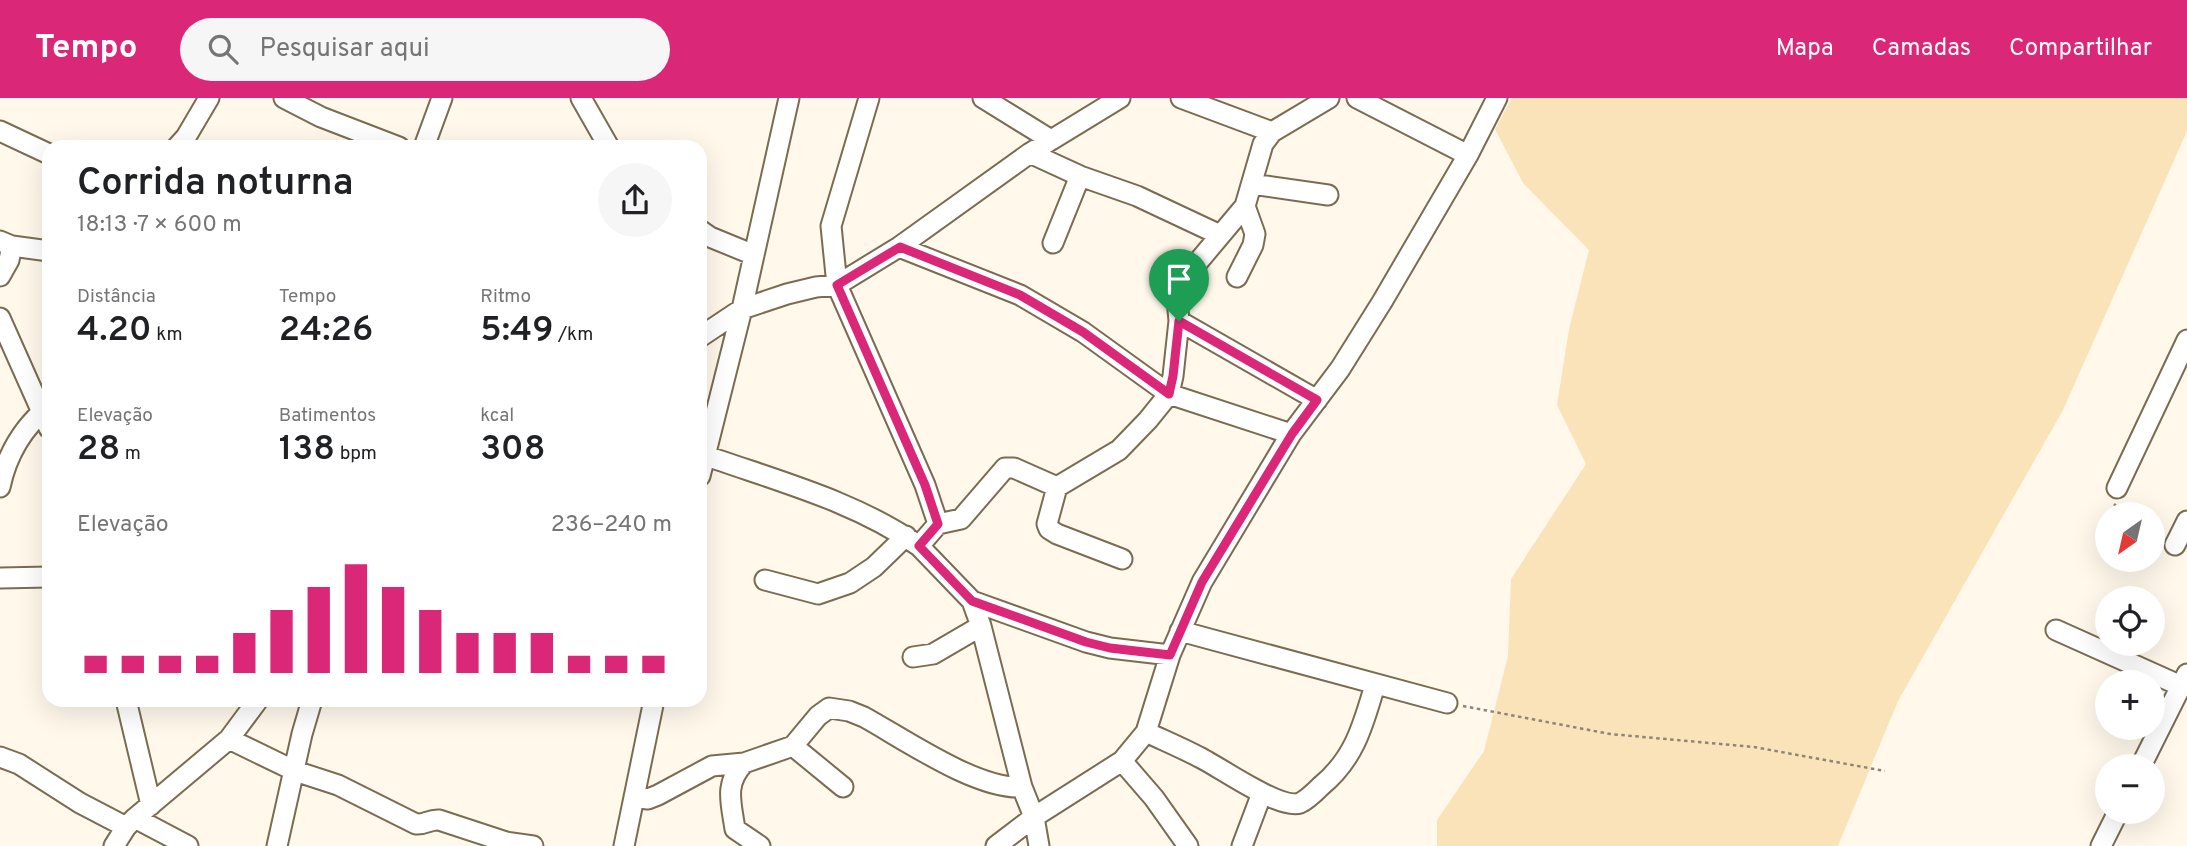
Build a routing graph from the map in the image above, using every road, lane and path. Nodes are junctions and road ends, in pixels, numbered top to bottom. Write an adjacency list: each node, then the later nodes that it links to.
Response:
1 (209, 98): 15 (street)
2 (284, 98): 16 (street)
3 (442, 98): 17 (street)
4 (581, 98): 18 (street)
5 (789, 98): 33 (street)
6 (869, 98): 36 (street)
7 (983, 98): 19 (street)
8 (1119, 98): 19 (street)
9 (1181, 98): 14 (street)
10 (1329, 98): 14 (street)
11 (1357, 98): 22 (street)
12 (1497, 98): 22 (street)
13 (0, 131): 20 (street)
14 (1272, 132): 24 (street)
15 (183, 140)
16 (381, 140)
17 (427, 140)
18 (605, 140)
19 (1051, 140): 21 (street)
20 (42, 151)
21 (1030, 153): 23 (street); 31 (street)
22 (1468, 155): 43 (street)
23 (1080, 176): 28 (street); 29 (street)
24 (1252, 184): 25 (street); 26 (street)
25 (1328, 195)
26 (1245, 206): 28 (street); 35 (street)
27 (707, 235): 33 (street)
28 (1220, 235): 39 (street)
29 (1053, 243)
30 (6, 244): 32 (street); 34 (street)
31 (900, 247): 36 (street); 42 (street)
32 (42, 250)
33 (754, 255): 37 (street)
34 (0, 276)
35 (1237, 277)
36 (837, 285): 37 (street); 53 (street)
37 (742, 309): 40 (street); 47 (street)
38 (0, 318): 44 (street)
39 (1179, 321): 42 (street); 43 (street)
40 (707, 332)
41 (2187, 340): 51 (street)
42 (1169, 394): 46 (street); 49 (street)
43 (1317, 400): 46 (street)
44 (42, 407)
45 (42, 417): 50 (street)
46 (1292, 434): 63 (street)
47 (707, 437)
48 (707, 455): 54 (street)
49 (1057, 487): 53 (street); 56 (street)
50 (0, 488)
51 (2116, 488)
52 (2187, 521): 55 (street)
53 (938, 524): 54 (street)
54 (913, 541): 59 (street); 60 (street)
55 (2175, 545)
56 (1122, 559)
57 (42, 577): 58 (street)
58 (0, 578)
59 (765, 580)
60 (972, 601): 61 (street); 64 (street)
61 (981, 626): 65 (street); 83 (street)
62 (2056, 630): 66 (street)
63 (1180, 631): 64 (street); 67 (street)
64 (1170, 655): 73 (street)
65 (913, 657)
66 (2184, 680): 76 (street)
67 (1375, 684): 68 (street); 84 (street)
68 (1447, 703): 81 (path)
69 (128, 707): 86 (street)
70 (253, 707): 74 (street)
71 (310, 707): 80 (street)
72 (653, 707): 85 (street)
73 (1146, 732): 78 (street); 84 (street)
74 (229, 739): 80 (street); 86 (street)
75 (793, 746): 79 (street); 82 (street); 83 (street)
76 (2147, 754)
77 (0, 757): 88 (street)
78 (1122, 761): 87 (street); 99 (street)
79 (744, 763): 85 (street); 90 (street)
80 (295, 771): 93 (street); 94 (street)
81 (1885, 771)
82 (843, 787)
83 (1022, 787): 87 (street)
84 (1262, 793): 100 (street)
85 (634, 797): 95 (street)
86 (150, 805): 88 (street)
87 (1034, 817): 97 (street); 98 (street)
88 (131, 823): 91 (street); 92 (street)
89 (2112, 824): 101 (street)
90 (734, 837): 96 (street)
91 (114, 846)
92 (188, 846)
93 (277, 846)
94 (533, 846)
95 (624, 846)
96 (760, 846)
97 (996, 846)
98 (1039, 846)
99 (1188, 846)
100 (1242, 846)
101 (2101, 846)

